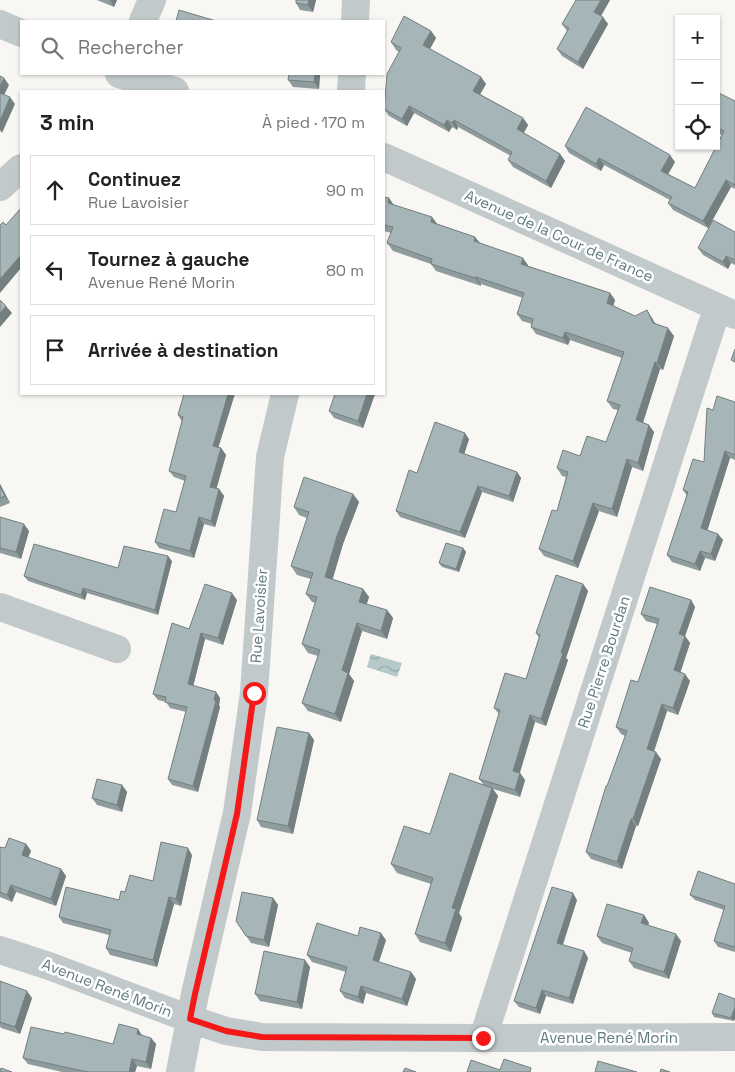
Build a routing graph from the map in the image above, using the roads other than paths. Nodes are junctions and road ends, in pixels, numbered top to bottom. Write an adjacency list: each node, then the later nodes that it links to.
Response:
1 (152, 0): 3 (street)
2 (356, 0): 4 (street)
3 (143, 20)
4 (355, 20)
5 (0, 24): 6 (street)
6 (20, 33)
7 (118, 75): 10 (street)
8 (122, 75): 11 (street)
9 (352, 75): 12 (street)
10 (106, 90)
11 (173, 90)
12 (351, 90)
13 (385, 157): 16 (street, Avenue de la Cour de France)
14 (20, 169): 15 (street)
15 (0, 187)
16 (727, 312): 22 (street, Rue Pierre Bourdan)
17 (285, 395): 21 (street, Rue Lavoisier)
18 (0, 607): 19 (street)
19 (117, 650)
20 (0, 950): 21 (street, Avenue René Morin)
21 (190, 1019): 22 (street, Avenue René Morin); 24 (street, Rue Lavoisier)
22 (486, 1027): 23 (street, Avenue René Morin)
23 (735, 1037)
24 (180, 1072)

